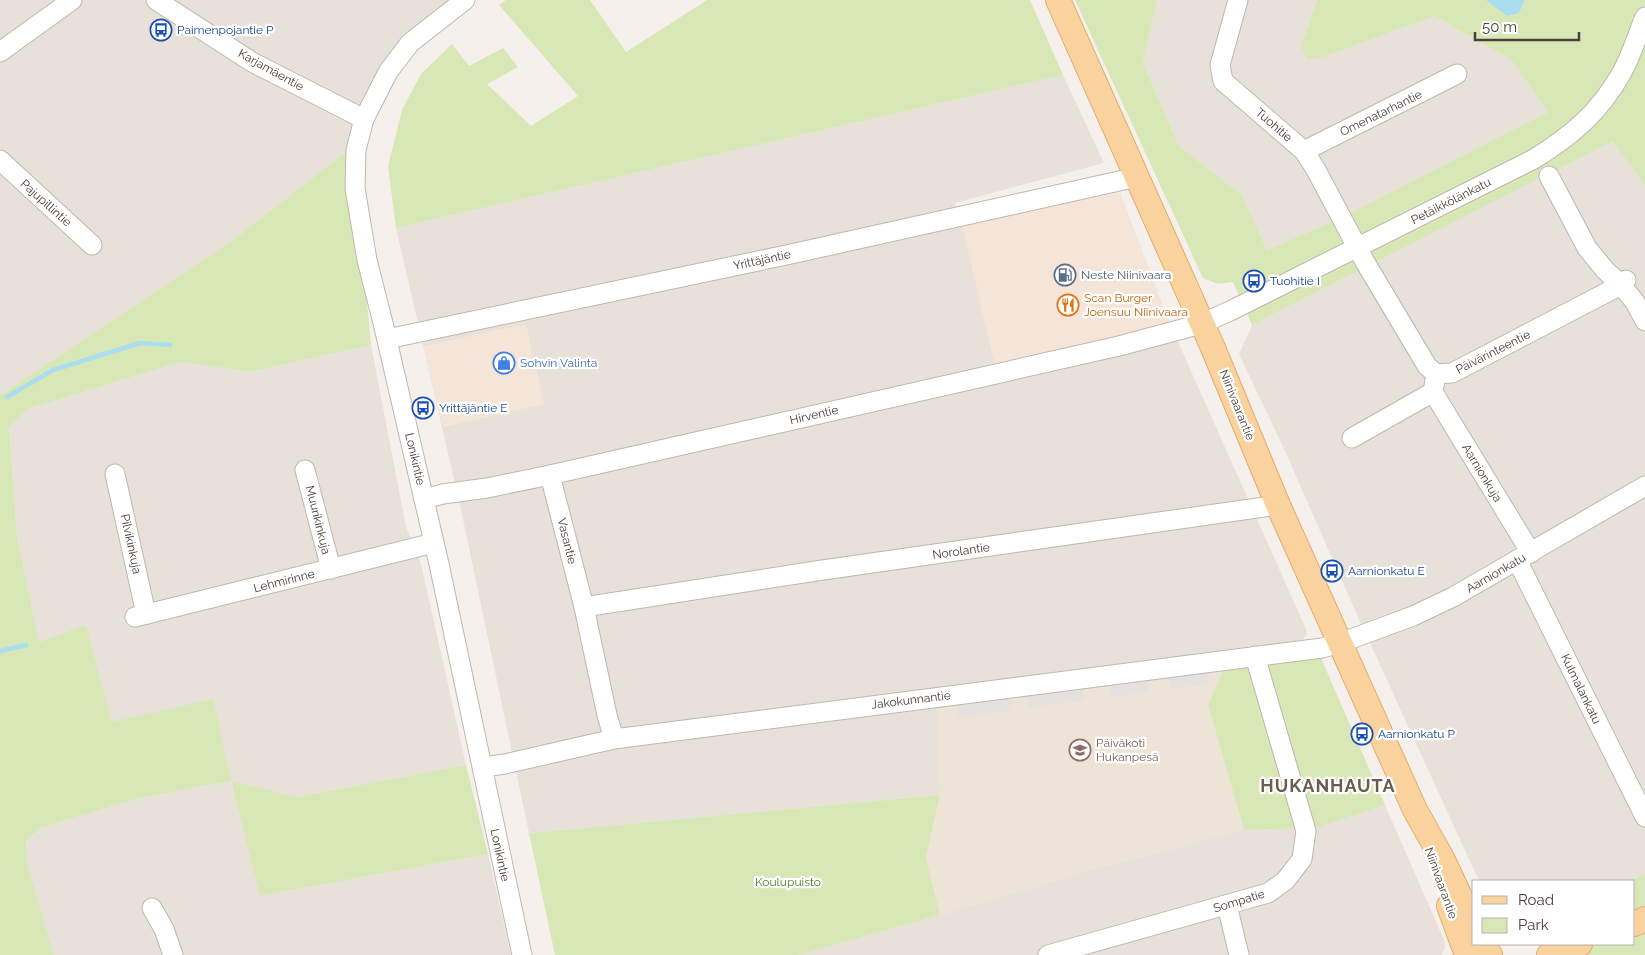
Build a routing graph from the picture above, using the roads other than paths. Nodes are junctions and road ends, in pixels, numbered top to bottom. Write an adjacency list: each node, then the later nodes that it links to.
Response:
1 (72, 0): 7 (street)
2 (156, 0): 9 (street, Karjamäentie)
3 (465, 0): 9 (street, Lonikintie)
4 (1058, 0): 13 (main road, Niinivaarantie)
5 (1238, 0): 10 (street, Tuohitie)
6 (1645, 17): 15 (street, Petäikkölänkatu)
7 (0, 52)
8 (1458, 74): 10 (street, Omenatarhantie)
9 (364, 119): 19 (street, Lonikintie)
10 (1304, 151): 15 (street, Tuohitie)
11 (0, 160): 14 (street, Pajupillintie)
12 (1549, 176): 16 (street)
13 (1137, 177): 18 (main road, Niinivaarantie); 19 (street, Yrittäjäntie)
14 (92, 245)
15 (1357, 248): 18 (street, Petäikkölänkatu); 20 (street)
16 (1623, 283): 17 (street); 20 (street, Päivärinteentie)
17 (1645, 321)
18 (1201, 324): 24 (street, Hirventie); 27 (main road, Niinivaarantie)
19 (387, 339): 26 (street, Lonikintie)
20 (1434, 383): 21 (street, Päivärinteentie); 29 (street, Aarnionkuja)
21 (1352, 438)
22 (305, 470): 30 (street, Muurikinkuja)
23 (115, 474): 32 (street, Pilvikinkuja)
24 (550, 475): 26 (street, Hirventie); 31 (street, Vasantie)
25 (1645, 486): 29 (street, Aarnionkatu)
26 (424, 499): 28 (street, Lonikintie)
27 (1278, 505): 31 (street, Norolantie); 33 (main road, Niinivaarantie)
28 (434, 544): 30 (street, Lehmirinne); 36 (street, Lonikintie)
29 (1524, 557): 33 (street, Aarnionkatu); 38 (street, Kulmalankatu)
30 (331, 569): 32 (street, Lehmirinne)
31 (584, 607): 35 (street, Vasantie)
32 (141, 616)
33 (1340, 643): 34 (street, Jakokunnantie); 37 (main road, Niinivaarantie)
34 (1255, 656): 35 (street, Jakokunnantie); 39 (street, Sompatie)
35 (614, 739): 36 (street, Jakokunnantie)
36 (483, 767): 45 (street, Lonikintie)
37 (1416, 810): 41 (main road, Niinivaarantie); 48 (main road, Niinivaarantie)
38 (1645, 817)
39 (1226, 905): 46 (street, Sompatie); 47 (street)
40 (152, 908): 44 (street)
41 (1472, 922)
42 (1577, 945): 49 (main road)
43 (1597, 945): 50 (main road)
44 (173, 955)
45 (522, 955)
46 (1048, 955)
47 (1239, 955)
48 (1467, 955)
49 (1549, 955)
50 (1582, 955)

